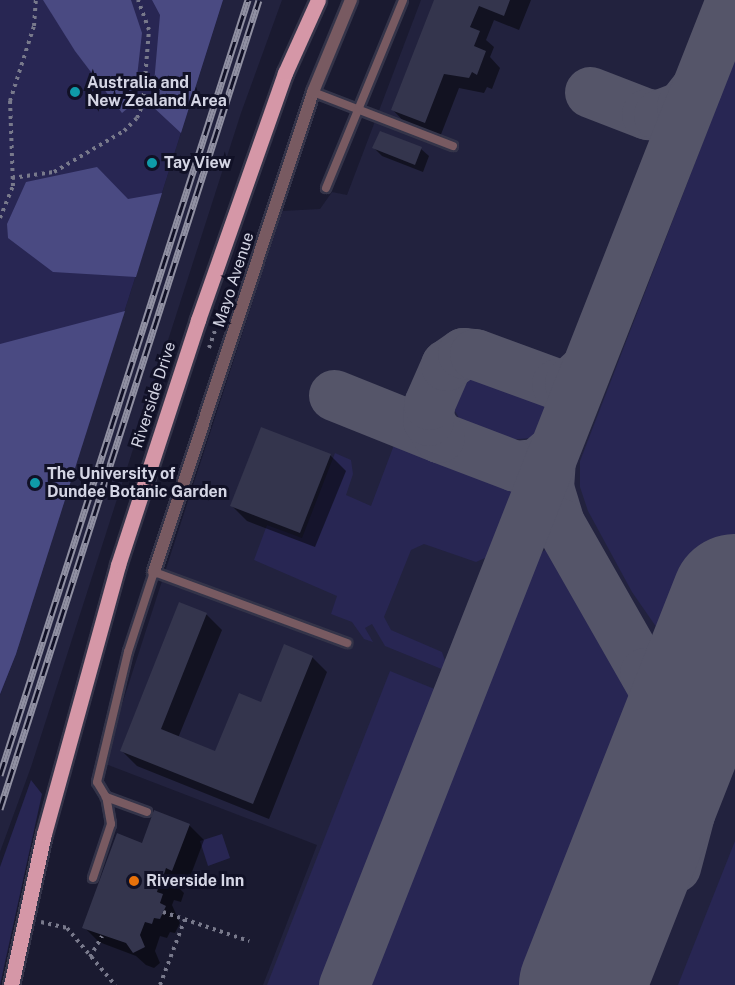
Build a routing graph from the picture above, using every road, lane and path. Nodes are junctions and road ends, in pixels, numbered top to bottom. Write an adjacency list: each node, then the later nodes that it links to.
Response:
1 (36, 0): 9 (path)
2 (138, 0): 9 (path)
3 (318, 0): 23 (main road, Riverside Drive)
4 (351, 0): 6 (street, Mayo Avenue)
5 (403, 0): 7 (lane)
6 (313, 92): 7 (lane); 12 (street, Mayo Avenue)
7 (358, 110): 8 (lane); 10 (lane)
8 (453, 146)
9 (12, 178): 11 (path)
10 (326, 188)
11 (0, 218)
12 (154, 572): 13 (lane); 14 (lane)
13 (347, 643)
14 (106, 797): 15 (lane); 16 (lane)
15 (147, 812)
16 (93, 878)
17 (163, 912): 18 (path)
18 (185, 919): 21 (path); 25 (path)
19 (38, 921): 22 (path)
20 (102, 936): 22 (path)
21 (249, 941)
22 (90, 957): 24 (path)
23 (11, 985)
24 (115, 985)
25 (160, 985)

